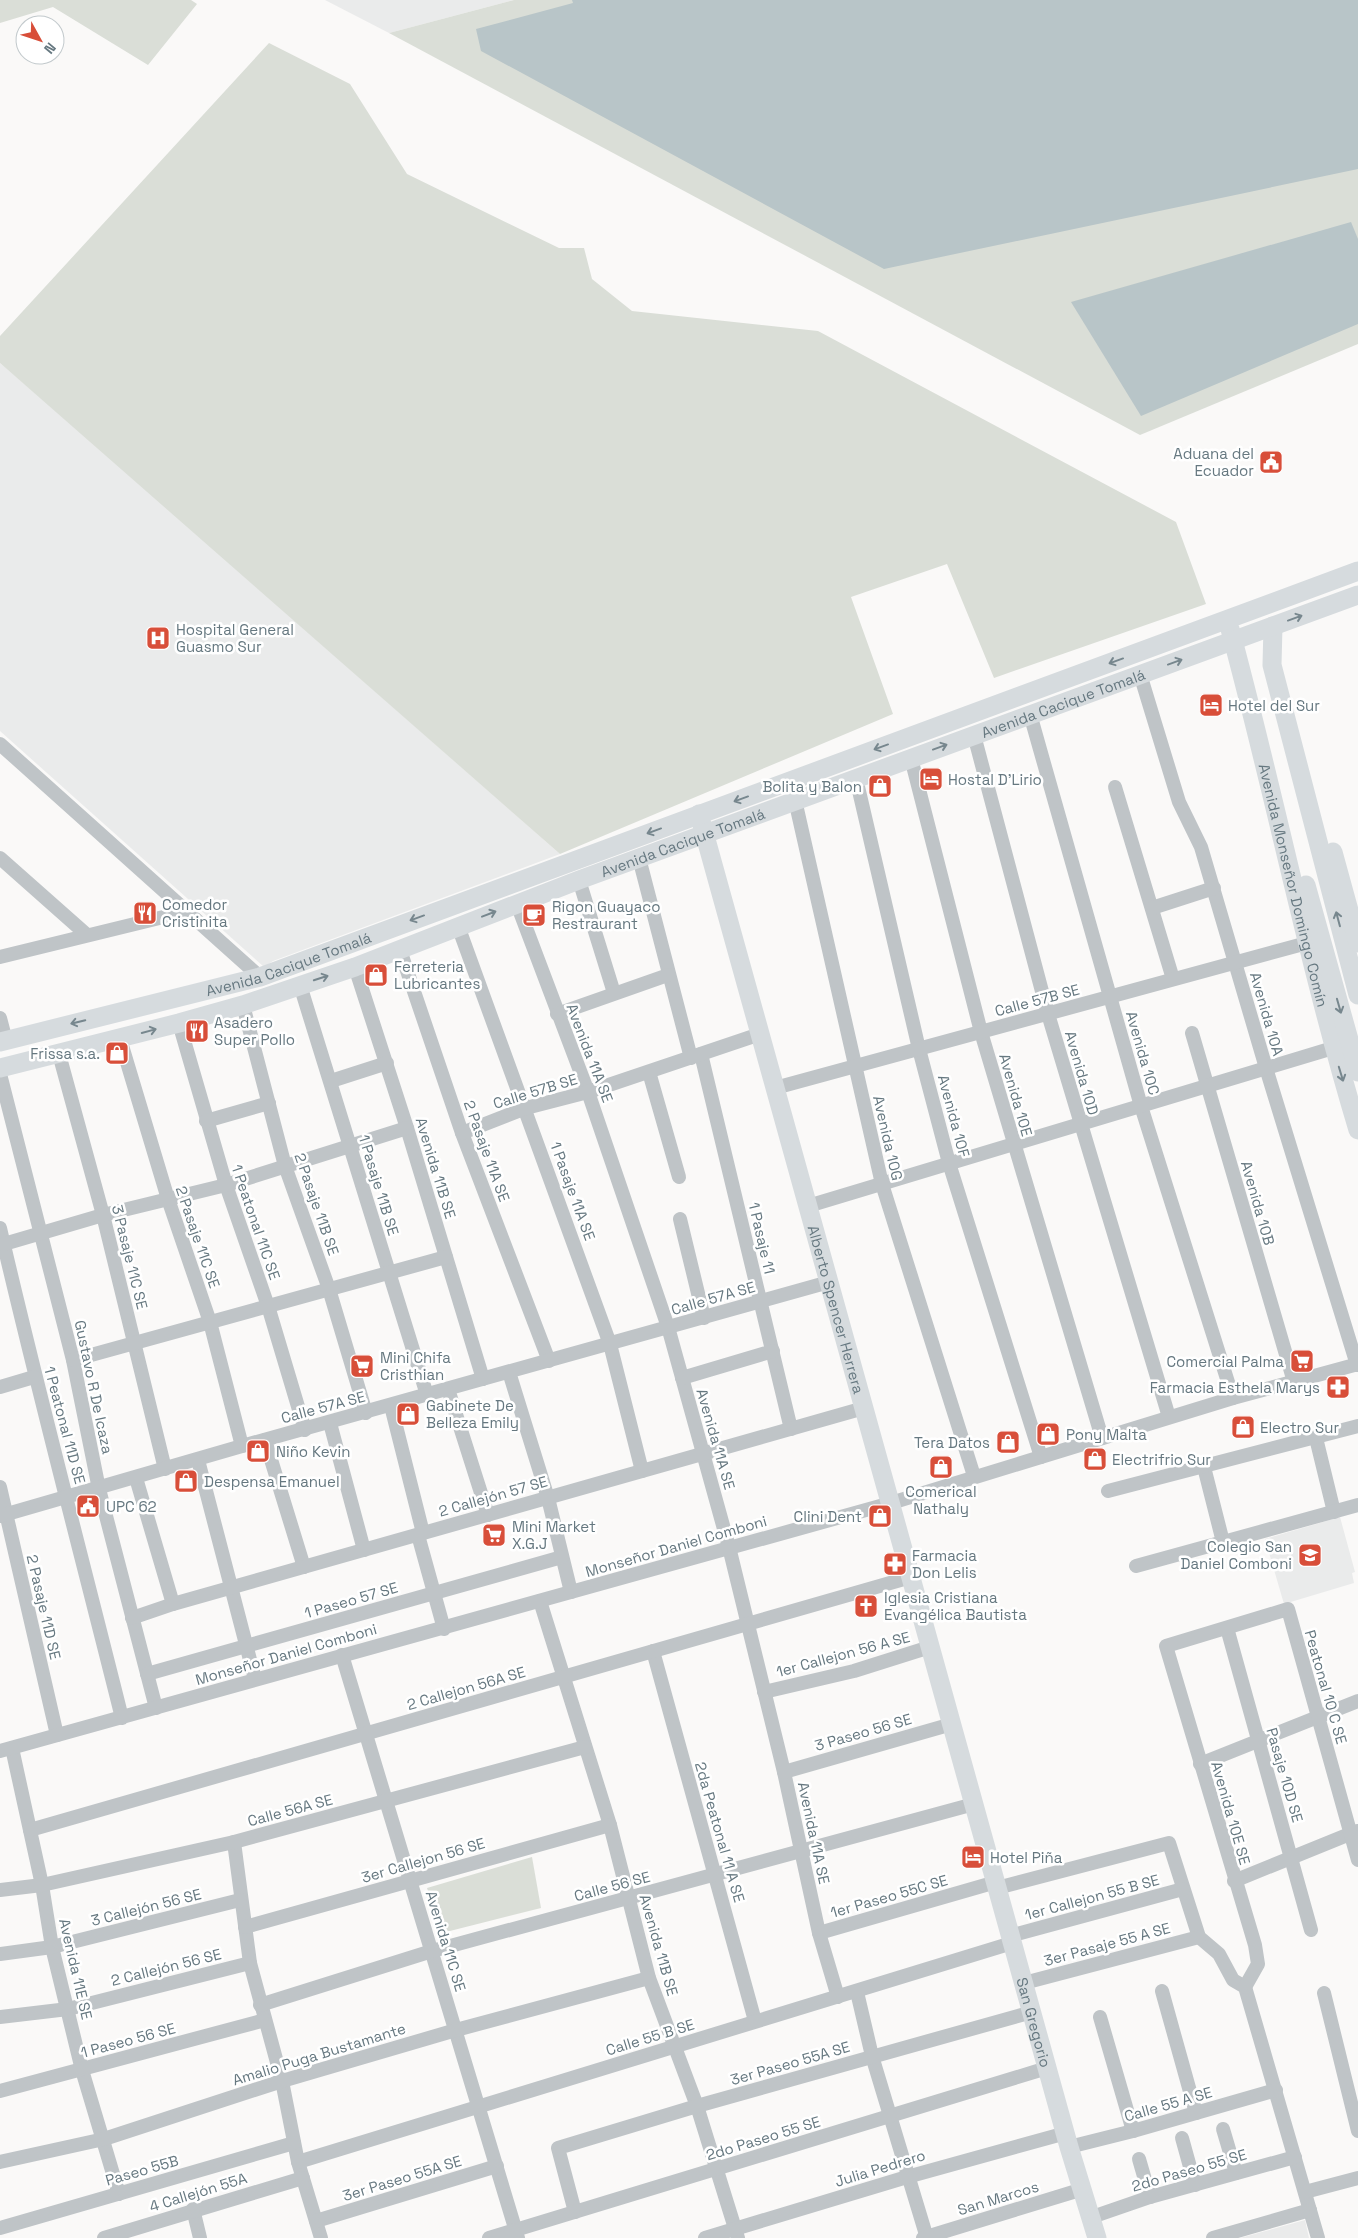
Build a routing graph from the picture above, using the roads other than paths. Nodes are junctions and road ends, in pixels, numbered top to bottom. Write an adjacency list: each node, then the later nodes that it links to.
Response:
1 (1358, 571): 3 (main road, Avenida Cacique Tomalá)
2 (1358, 595): 5 (main road, Avenida Cacique Tomalá, one-way to 2)
3 (1267, 604): 4 (main road, Avenida Cacique Tomalá); 5 (main road)
4 (1228, 620): 6 (main road, Avenida Monseñor Domingo Comín); 15 (main road, Avenida Cacique Tomalá, one-way to 15)
5 (1273, 626): 6 (main road, Avenida Cacique Tomalá); 27 (main road); 31 (main road, one-way to 5)
6 (1233, 640): 7 (main road, Avenida Cacique Tomalá, one-way to 6); 26 (main road, Avenida Monseñor Domingo Comín); 33 (main road, Avenida Monseñor Domingo Comín)
7 (1140, 674): 8 (main road, Avenida Cacique Tomalá); 20 (street, Avenida 10A)
8 (1030, 714): 9 (main road, Avenida Cacique Tomalá); 40 (street, Avenida 10C)
9 (974, 735): 11 (main road, Avenida Cacique Tomalá, one-way to 9); 43 (street, Avenida 10D)
10 (0, 744): 23 (street)
11 (911, 758): 12 (main road, Avenida Cacique Tomalá); 46 (street, Avenida 10E)
12 (856, 778): 14 (main road, Avenida Cacique Tomalá); 52 (street, Avenida 10F)
13 (1115, 787): 22 (street)
14 (795, 800): 16 (main road, Avenida Cacique Tomalá); 56 (street, Avenida 10G)
15 (699, 814): 16 (main road, Alberto Spencer Herrera); 35 (main road, Avenida Cacique Tomalá, one-way to 35)
16 (705, 834): 18 (main road, Avenida Cacique Tomalá); 48 (main road, Alberto Spencer Herrera)
17 (0, 858): 25 (street)
18 (639, 858): 19 (main road, Avenida Cacique Tomalá); 34 (street, 1 Pasaje 11)
19 (579, 880): 21 (main road, Avenida Cacique Tomalá); 38 (street)
20 (1214, 888): 22 (street); 30 (street, Avenida 10A)
21 (517, 904): 24 (main road, Avenida Cacique Tomalá, one-way to 21); 42 (street, Avenida 11A SE)
22 (1152, 908): 36 (street)
23 (188, 911): 25 (street); 35 (street)
24 (458, 926): 28 (main road, Avenida Cacique Tomalá); 68 (street, 1 Pasaje 11A SE)
25 (87, 935): 29 (street)
26 (1307, 943): 30 (street, Calle 57B SE); 33 (main road, Avenida Monseñor Domingo Comín)
27 (1358, 943)
28 (400, 950): 32 (main road, Avenida Cacique Tomalá); 73 (street, 2 Pasaje 11A SE)
29 (0, 957)
30 (1236, 962): 36 (street, Calle 57B SE); 58 (street, Avenida 10A)
31 (1354, 965): 33 (street); 39 (main road)
32 (355, 967): 37 (main road, Avenida Cacique Tomalá, one-way to 32); 55 (street, Avenida 11B SE)
33 (1322, 974): 51 (main road, Avenida Monseñor Domingo Comín); 60 (main road, Avenida Monseñor Domingo Comín, one-way to 60)
34 (668, 975): 38 (street); 54 (street, 1 Pasaje 11)
35 (260, 977): 50 (main road, Avenida Cacique Tomalá, one-way to 50)
36 (1173, 979): 40 (street, Calle 57B SE)
37 (300, 985): 41 (main road, Avenida Cacique Tomalá); 62 (street, 1 Pasaje 11B SE)
38 (614, 993): 42 (street)
39 (1358, 996)
40 (1110, 997): 43 (street, Calle 57B SE); 67 (street, Avenida 10C)
41 (243, 1005): 45 (main road, Avenida Cacique Tomalá); 66 (street, 2 Pasaje 11B SE)
42 (558, 1014): 65 (street, Avenida 11A SE)
43 (1048, 1014): 46 (street, Calle 57B SE); 70 (street, Avenida 10D)
44 (0, 1018): 50 (street)
45 (179, 1023): 49 (main road, Avenida Cacique Tomalá, one-way to 45); 69 (street, 1 Peatonal 11C SE)
46 (981, 1032): 52 (street, Calle 57B SE); 75 (street, Avenida 10E)
47 (1192, 1033): 63 (street, Avenida 10B)
48 (760, 1034): 54 (street, Calle 57B SE); 64 (main road, Alberto Spencer Herrera)
49 (120, 1039): 53 (main road, Avenida Cacique Tomalá); 81 (street, 2 Pasaje 11C SE)
50 (3, 1041)
51 (1334, 1048): 58 (street); 72 (main road, Avenida Monseñor Domingo Comín, one-way to 72)
52 (919, 1049): 56 (street, Calle 57B SE); 76 (street, Avenida 10F)
53 (59, 1054): 57 (main road, Avenida Cacique Tomalá); 83 (street, 3 Pasaje 11C SE)
54 (696, 1056): 59 (street, Calle 57B SE); 92 (street, 1 Pasaje 11)
55 (387, 1063): 62 (street); 71 (street, Avenida 11B SE)
56 (855, 1066): 64 (street, Calle 57B SE); 79 (street, Avenida 10G)
57 (0, 1068)
58 (1266, 1068): 63 (street); 102 (street, Avenida 10A)
59 (649, 1072): 65 (street, Calle 57B SE); 78 (street)
60 (1358, 1072)
61 (0, 1074): 86 (street, Gustavo R De Icaza)
62 (331, 1081): 74 (street, 1 Pasaje 11B SE)
63 (1207, 1086): 67 (street); 107 (street, Avenida 10B)
64 (776, 1088): 82 (main road, Alberto Spencer Herrera)
65 (588, 1092): 68 (street, Calle 57B SE); 96 (street, Avenida 11A SE)
66 (269, 1103): 69 (street); 77 (street, 2 Pasaje 11B SE)
67 (1141, 1106): 70 (street); 111 (street, Avenida 10C)
68 (526, 1108): 73 (street, Calle 57B SE); 98 (street, 1 Pasaje 11A SE)
69 (206, 1122): 80 (street, 1 Peatonal 11C SE)
70 (1079, 1124): 75 (street); 115 (street, Avenida 10D)
71 (408, 1128): 74 (street); 88 (street, Avenida 11B SE)
72 (1358, 1130)
73 (462, 1133): 101 (street, 2 Pasaje 11A SE)
74 (349, 1144): 77 (street); 89 (street, 1 Pasaje 11B SE)
75 (1013, 1144): 76 (street); 120 (street, Avenida 10E)
76 (950, 1163): 79 (street); 125 (street, Avenida 10F)
77 (285, 1166): 80 (street); 91 (street, 2 Pasaje 11B SE)
78 (679, 1177)
79 (882, 1184): 82 (street); 130 (street, Avenida 10G)
80 (226, 1185): 81 (street); 93 (street, 1 Peatonal 11C SE)
81 (168, 1199): 83 (street); 95 (street, 2 Pasaje 11C SE)
82 (808, 1206): 90 (main road, Alberto Spencer Herrera)
83 (103, 1215): 86 (street); 97 (street, 3 Pasaje 11C SE)
84 (680, 1219): 94 (street)
85 (0, 1228): 87 (street, 1 Peatonal 11D SE)
86 (40, 1233): 87 (street); 100 (street, Gustavo R De Icaza)
87 (4, 1244): 104 (street, 1 Peatonal 11D SE)
88 (446, 1257): 89 (street); 106 (street, Avenida 11B SE)
89 (389, 1273): 91 (street); 110 (street, 1 Pasaje 11B SE)
90 (829, 1282): 92 (street, Calle 57A SE); 113 (main road, Alberto Spencer Herrera)
91 (329, 1289): 93 (street); 114 (street, 2 Pasaje 11B SE)
92 (760, 1301): 94 (street, Calle 57A SE); 99 (street, 1 Pasaje 11)
93 (268, 1306): 95 (street); 119 (street, 1 Peatonal 11C SE)
94 (704, 1318): 96 (street, Calle 57A SE)
95 (210, 1322): 97 (street); 123 (street, 2 Pasaje 11C SE)
96 (668, 1327): 98 (street, Calle 57A SE); 105 (street, Avenida 11A SE)
97 (134, 1343): 100 (street); 128 (street, 3 Pasaje 11C SE)
98 (610, 1344): 101 (street, Calle 57A SE); 129 (street, 1 Pasaje 11A SE)
99 (773, 1352): 105 (street); 118 (street, 1 Pasaje 11)
100 (73, 1360): 133 (street, Gustavo R De Icaza)
101 (549, 1361): 103 (street, Calle 57A SE)
102 (1358, 1365): 107 (street, Monseñor Daniel Comboni)
103 (508, 1372): 106 (street, Calle 57A SE); 136 (street)
104 (34, 1377): 108 (street); 135 (street, 1 Peatonal 11D SE)
105 (682, 1378): 124 (street, Avenida 11A SE)
106 (483, 1379): 109 (street, Calle 57A SE)
107 (1294, 1382): 111 (street, Monseñor Daniel Comboni)
108 (0, 1387)
109 (448, 1389): 110 (street, Calle 57A SE); 141 (street)
110 (427, 1395): 112 (street, Calle 57A SE)
111 (1233, 1398): 115 (street, Monseñor Daniel Comboni)
112 (391, 1406): 114 (street, Calle 57A SE); 142 (street)
113 (864, 1408): 118 (street, 2 Callejón 57 SE); 137 (main road, Alberto Spencer Herrera)
114 (366, 1413): 116 (street, Calle 57A SE)
115 (1169, 1417): 120 (street, Monseñor Daniel Comboni)
116 (330, 1423): 119 (street, Calle 57A SE); 145 (street)
117 (1358, 1426): 121 (street)
118 (791, 1429): 124 (street, 2 Callejón 57 SE)
119 (305, 1430): 122 (street, Calle 57A SE)
120 (1102, 1438): 125 (street, Monseñor Daniel Comboni)
121 (1316, 1438): 127 (street); 139 (street)
122 (265, 1440): 123 (street, Calle 57A SE); 148 (street)
123 (242, 1446): 126 (street, Calle 57A SE)
124 (704, 1454): 129 (street, 2 Callejón 57 SE); 144 (street, Avenida 11A SE)
125 (1041, 1457): 130 (street, Monseñor Daniel Comboni)
126 (198, 1460): 128 (street, Calle 57A SE); 150 (street)
127 (1204, 1467): 134 (street); 143 (street)
128 (165, 1469): 131 (street, Calle 57A SE)
129 (642, 1471): 136 (street, 2 Callejón 57 SE)
130 (974, 1476): 137 (street, Monseñor Daniel Comboni)
131 (136, 1478): 133 (street, Calle 57A SE); 154 (street)
132 (0, 1487): 140 (street, 2 Pasaje 11D SE)
133 (99, 1489): 135 (street, Calle 57A SE); 155 (street, Gustavo R De Icaza)
134 (1108, 1491)
135 (67, 1497): 140 (street, Calle 57A SE); 170 (street, 1 Peatonal 11D SE)
136 (548, 1498): 141 (street, 2 Callejón 57 SE); 146 (street)
137 (890, 1503): 144 (street, Monseñor Daniel Comboni); 149 (main road, Alberto Spencer Herrera)
138 (1358, 1505): 139 (street)
139 (1334, 1512): 143 (street)
140 (3, 1515): 173 (street, 2 Pasaje 11D SE)
141 (488, 1515): 142 (street, 2 Callejón 57 SE)
142 (420, 1534): 145 (street, 2 Callejón 57 SE); 152 (street)
143 (1223, 1542): 147 (street)
144 (729, 1547): 151 (street, Monseñor Daniel Comboni); 156 (street, Avenida 11A SE)
145 (364, 1550): 148 (street, 2 Callejón 57 SE)
146 (562, 1557): 151 (street); 152 (street, 1 Paseo 57 SE)
147 (1136, 1566)
148 (304, 1567): 150 (street, 2 Callejón 57 SE)
149 (911, 1577): 156 (street, 2 Callejon 56A SE); 160 (main road, Alberto Spencer Herrera)
150 (231, 1588): 154 (street, 2 Callejón 57 SE); 159 (street)
151 (571, 1592): 153 (street, Monseñor Daniel Comboni)
152 (434, 1593): 157 (street); 159 (street, 1 Paseo 57 SE)
153 (540, 1601): 157 (street, Monseñor Daniel Comboni); 164 (street, Avenida 11B SE)
154 (173, 1604): 155 (street, 2 Callejón 57 SE)
155 (132, 1618): 163 (street, Gustavo R De Icaza)
156 (748, 1624): 161 (street, 2 Callejon 56A SE); 166 (street, Avenida 11A SE)
157 (444, 1628): 162 (street, Monseñor Daniel Comboni)
158 (1227, 1628): 169 (street, Peatonal 10 C SE); 174 (street, Pasaje 10D SE); 177 (street, Avenida 10E SE)
159 (247, 1647): 163 (street, 1 Paseo 57 SE); 165 (street)
160 (930, 1647): 166 (street, 1er Callejon 56 A SE); 171 (main road, Alberto Spencer Herrera)
161 (653, 1652): 164 (street, 2 Callejon 56A SE); 188 (street, 2da Peatonal 11 A SE)
162 (342, 1655): 165 (street, Monseñor Daniel Comboni); 172 (street, Avenida 11C SE)
163 (147, 1674): 168 (street, Gustavo R De Icaza)
164 (564, 1677): 172 (street, 2 Callejon 56A SE); 175 (street, Avenida 11B SE)
165 (254, 1679): 168 (street, Monseñor Daniel Comboni)
166 (764, 1692): 178 (street, Avenida 11A SE)
167 (1358, 1701): 169 (street)
168 (156, 1708): 170 (street, Monseñor Daniel Comboni)
169 (1318, 1717): 174 (street); 183 (street, Peatonal 10 C SE)
170 (122, 1718): 173 (street, Monseñor Daniel Comboni)
171 (952, 1724): 178 (street, 3 Paseo 56 SE); 180 (main road, Alberto Spencer Herrera)
172 (366, 1733): 179 (street, Avenida 11C SE); 182 (street, 2 Callejon 56A SE)
173 (57, 1735): 176 (street, Monseñor Daniel Comboni)
174 (1258, 1741): 177 (street); 186 (street, Pasaje 10D SE)
175 (585, 1747): 179 (street, Calle 56A SE); 181 (street, Avenida 11B SE)
176 (6, 1750): 182 (street, Avenida 11E SE)
177 (1200, 1764): 190 (street, Avenida 10E SE)
178 (784, 1772): 185 (street, Avenida 11A SE)
179 (386, 1800): 184 (street, Calle 56A SE); 189 (street, Avenida 11C SE)
180 (974, 1804): 185 (street, Calle 56 SE); 191 (main road, San Gregorio)
181 (610, 1825): 189 (street, 3er Callejon 56 SE); 195 (street, Avenida 11B SE)
182 (30, 1830): 192 (street, Avenida 11E SE)
183 (1354, 1832): 186 (street); 187 (street, Peatonal 10 C SE)
184 (234, 1842): 192 (street, Calle 56A SE); 196 (street)
185 (800, 1850): 188 (street, Calle 56 SE); 199 (street, Avenida 11A SE)
186 (1291, 1858): 190 (street); 198 (street, Pasaje 10D SE)
187 (1358, 1860)
188 (715, 1874): 195 (street, Calle 56 SE); 219 (street, 2da Peatonal 11 A SE)
189 (411, 1880): 197 (street, 3er Callejon 56 SE); 203 (street, Avenida 11C SE)
190 (1234, 1881): 208 (street, Avenida 10E SE)
191 (996, 1885): 193 (street, 1er Paseo 55C SE); 199 (street, 1er Paseo 55C SE); 201 (main road, San Gregorio)
192 (42, 1886): 194 (street, Calle 56A SE); 202 (street, Avenida 11E SE)
193 (1183, 1889): 200 (street); 201 (street, 1er Callejon 55 B SE)
194 (0, 1890)
195 (628, 1899): 203 (street, Calle 56 SE); 206 (street, Avenida 11B SE)
196 (240, 1900): 197 (street); 202 (street, 3 Callejón 56 SE)
197 (245, 1927): 205 (street)
198 (1311, 1930)
199 (819, 1932): 212 (street, Avenida 11A SE)
200 (1199, 1937): 207 (street, 3er Pasaje 55 A SE); 208 (street)
201 (1011, 1939): 207 (main road, San Gregorio); 210 (street, Calle 55 B SE)
202 (52, 1947): 204 (street, 3 Callejón 56 SE); 214 (street, Avenida 11E SE)
203 (432, 1951): 213 (street, Calle 56 SE); 220 (street, Avenida 11C SE)
204 (0, 1954)
205 (250, 1963): 213 (street); 214 (street, 2 Callejón 56 SE)
206 (649, 1978): 220 (street, Amalio Puga Bustamante); 221 (street, Avenida 11B SE)
207 (1024, 1983): 215 (main road, San Gregorio)
208 (1245, 1987): 226 (street)
209 (1162, 1991): 230 (street)
210 (857, 1992): 212 (street, Calle 55 B SE); 222 (street)
211 (1324, 1993): 234 (street)
212 (838, 1997): 219 (street, Calle 55 B SE)
213 (260, 2005): 218 (street)
214 (68, 2009): 216 (street, 2 Callejón 56 SE); 224 (street, Avenida 11E SE)
215 (1032, 2012): 222 (street, 3er Paseo 55A SE); 223 (main road, San Gregorio)
216 (0, 2017)
217 (1100, 2017): 233 (street)
218 (265, 2020): 224 (street, 1 Paseo 56 SE); 225 (street)
219 (755, 2021): 221 (street, Calle 55 B SE)
220 (456, 2030): 225 (street, Amalio Puga Bustamante); 229 (street, Avenida 11C SE)
221 (675, 2046): 228 (street, Avenida 11B SE); 229 (street, Calle 55 B SE)
222 (872, 2056): 228 (street, 3er Paseo 55A SE); 231 (street)
223 (1047, 2068): 231 (street, 2do Paseo 55 SE); 237 (main road, San Gregorio)
224 (82, 2070): 227 (street, 1 Paseo 56 SE); 236 (street, Avenida 11E SE)
225 (282, 2081): 236 (street, Amalio Puga Bustamante); 238 (street)
226 (1276, 2090): 230 (street, Calle 55 A SE); 239 (street)
227 (0, 2091)
228 (697, 2106): 244 (street, Avenida 11B SE); 256 (street, 3er Paseo 55A SE)
229 (479, 2107): 242 (street, Calle 55 B SE); 243 (street, Avenida 11C SE)
230 (1196, 2113): 233 (street, Calle 55 A SE)
231 (891, 2115): 244 (street, 2do Paseo 55 SE); 246 (street)
232 (1222, 2129): 245 (street)
233 (1133, 2131): 237 (street, Calle 55 A SE)
234 (1358, 2131)
235 (1182, 2138): 249 (street)
236 (104, 2139): 241 (street, Amalio Puga Bustamante); 252 (street, Avenida 11E SE)
237 (1067, 2140): 246 (street, Julia Pedrero); 250 (main road, San Gregorio)
238 (294, 2143): 242 (street); 252 (street, Paseo 55B)
239 (1295, 2157): 245 (street, 2do Paseo 55 SE); 251 (street)
240 (1139, 2159): 253 (street)
241 (0, 2162)
242 (298, 2162): 247 (street)
243 (497, 2166): 258 (street, 3er Paseo 55A SE); 260 (street, Avenida 11C SE)
244 (717, 2169): 256 (street, 2do Paseo 55 SE); 261 (street, Avenida 11B SE)
245 (1236, 2174): 249 (street, 2do Paseo 55 SE)
246 (907, 2177): 261 (street, Julia Pedrero); 267 (street)
247 (303, 2178): 254 (street, 4 Callejón 55A); 258 (street)
248 (1358, 2178): 251 (street)
249 (1195, 2185): 253 (street, 2do Paseo 55 SE)
250 (1083, 2190): 257 (main road, San Gregorio); 267 (street, San Marcos)
251 (1305, 2192): 255 (street)
252 (119, 2194): 259 (street, Paseo 55B)
253 (1150, 2197): 257 (street, 2do Paseo 55 SE)
254 (193, 2209): 262 (street, 4 Callejón 55A); 263 (street)
255 (1310, 2210): 269 (street); 270 (street)
256 (575, 2212): 260 (street, 2do Paseo 55 SE)
257 (1092, 2217): 268 (main road, San Gregorio)
258 (316, 2221): 264 (street)
259 (0, 2228)
260 (517, 2234): 265 (street, 2do Paseo 55 SE)
261 (737, 2234): 266 (street, Julia Pedrero)
262 (104, 2238)
263 (200, 2238)
264 (321, 2238)
265 (489, 2238)
266 (705, 2238)
267 (926, 2238)
268 (1098, 2238)
269 (1213, 2238)
270 (1318, 2238)

